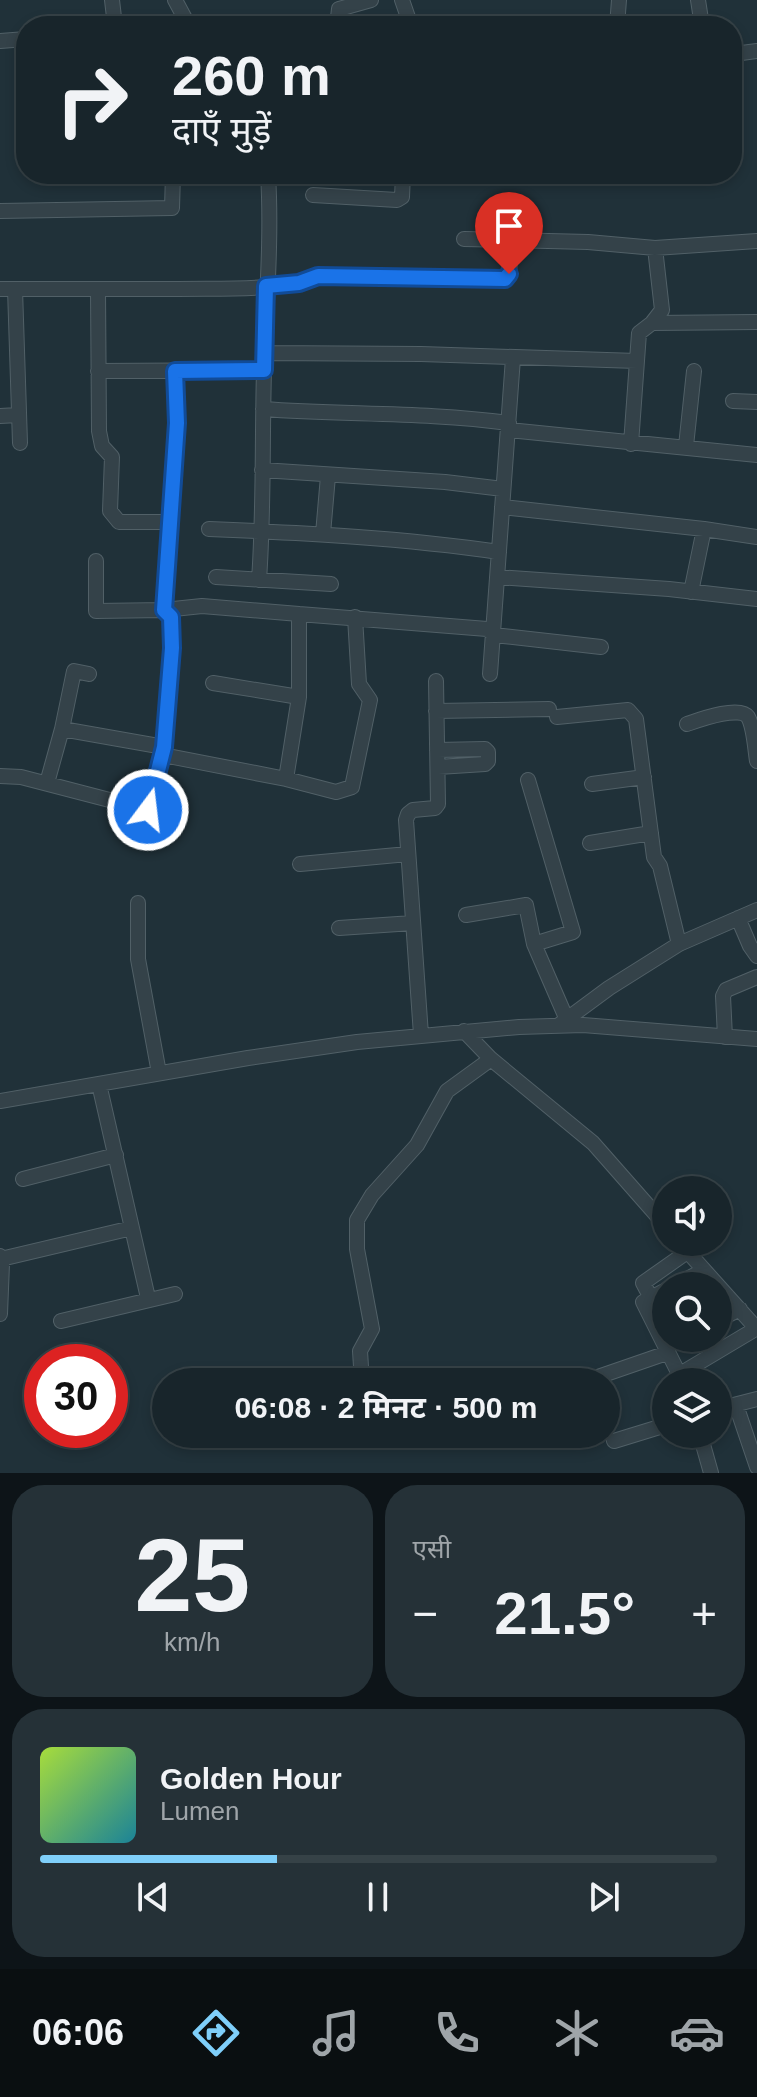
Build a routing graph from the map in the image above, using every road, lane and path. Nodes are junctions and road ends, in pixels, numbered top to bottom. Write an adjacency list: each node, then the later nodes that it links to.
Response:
1 (371, 0): 2 (street)
2 (338, 5)
3 (173, 184): 7 (street)
4 (268, 184): 12 (street)
5 (403, 184): 6 (street)
6 (313, 195)
7 (0, 211)
8 (464, 239): 9 (street)
9 (517, 241): 11 (street); 12 (street)
10 (757, 241): 11 (street)
11 (655, 248): 16 (street)
12 (266, 286): 14 (street); 19 (street)
13 (7, 289): 14 (street); 17 (street)
14 (98, 290): 23 (street)
15 (757, 322): 16 (street)
16 (652, 323): 21 (street)
17 (16, 350): 18 (street); 29 (street)
18 (0, 351)
19 (264, 353): 20 (street); 22 (street)
20 (513, 358): 21 (street); 31 (street)
21 (637, 361): 33 (street)
22 (264, 370): 24 (street); 28 (street)
23 (98, 371): 24 (street); 40 (street)
24 (175, 371): 40 (street)
25 (694, 371): 34 (street)
26 (733, 401): 27 (street)
27 (757, 402)
28 (263, 409): 31 (street); 36 (street)
29 (18, 415): 30 (street); 32 (street)
30 (0, 416)
31 (509, 426): 33 (street); 38 (street)
32 (20, 443)
33 (631, 444): 34 (street)
34 (686, 446): 35 (street)
35 (757, 455)
36 (262, 470): 37 (street); 43 (street)
37 (328, 476): 38 (street); 44 (street)
38 (503, 489): 39 (street)
39 (502, 507): 42 (street); 46 (street)
40 (171, 522): 54 (street)
41 (209, 529): 43 (street)
42 (704, 529): 45 (street); 52 (street)
43 (263, 531): 44 (street); 50 (street)
44 (323, 534): 46 (street)
45 (757, 537)
46 (499, 552): 49 (street)
47 (96, 561): 54 (street)
48 (216, 577): 50 (street)
49 (497, 577): 52 (street); 57 (street)
50 (259, 580): 51 (street)
51 (331, 584)
52 (691, 592): 53 (street)
53 (757, 599)
54 (164, 610): 55 (street); 68 (street)
55 (299, 614): 56 (street); 63 (street)
56 (355, 617): 57 (street); 73 (street)
57 (494, 635): 58 (street); 60 (street)
58 (601, 647)
59 (89, 674): 66 (street)
60 (490, 674)
61 (436, 681): 64 (street)
62 (213, 683): 63 (street)
63 (299, 697): 73 (street)
64 (436, 711): 67 (street); 72 (street)
65 (687, 724): 69 (street)
66 (62, 729): 68 (street); 75 (street)
67 (437, 750): 70 (street); 70 (street)
68 (163, 751): 73 (street); 77 (street)
69 (757, 761)
70 (438, 767): 81 (street)
71 (0, 776): 75 (street)
72 (644, 777): 76 (street); 78 (street)
73 (286, 779)
74 (528, 780): 89 (street)
75 (47, 783): 77 (street)
76 (592, 784)
77 (148, 810): 79 (street)
78 (651, 833): 80 (street); 90 (street)
79 (149, 837)
80 (590, 843)
81 (408, 854): 82 (street); 87 (street)
82 (300, 864)
83 (138, 903): 99 (street)
84 (757, 910): 86 (street)
85 (466, 915): 89 (street)
86 (738, 918): 90 (street); 91 (street)
87 (413, 923): 88 (street); 95 (street)
88 (339, 928)
89 (534, 944): 93 (street)
90 (679, 944): 93 (street)
91 (757, 956)
92 (757, 977): 96 (street)
93 (563, 1023): 94 (street); 96 (street)
94 (464, 1031): 95 (street); 98 (street)
95 (421, 1035): 99 (street)
96 (725, 1037): 97 (street)
97 (757, 1039)
98 (491, 1059): 104 (street); 120 (street)
99 (159, 1073): 100 (street)
100 (99, 1084): 101 (street); 102 (street)
101 (0, 1101)
102 (116, 1155): 103 (street); 105 (street)
103 (23, 1179)
104 (652, 1210)
105 (132, 1228): 108 (street); 112 (street)
106 (673, 1256): 113 (street)
107 (691, 1256): 109 (street)
108 (0, 1258): 116 (street)
109 (704, 1270): 110 (street); 114 (street)
110 (700, 1272)
111 (175, 1294): 112 (street)
112 (148, 1298): 117 (street)
113 (651, 1298): 119 (street)
114 (740, 1309): 115 (street); 118 (street)
115 (732, 1313)
116 (0, 1314)
117 (61, 1321)
118 (757, 1328): 122 (street)
119 (667, 1353): 121 (street); 123 (street)
120 (361, 1368)
121 (675, 1368)
122 (696, 1368)
123 (620, 1369)
124 (757, 1399): 125 (street)
125 (736, 1405): 126 (street); 130 (street)
126 (732, 1406)
127 (652, 1429): 128 (street)
128 (620, 1439)
129 (704, 1448): 131 (street)
130 (757, 1467)
131 (711, 1473)

